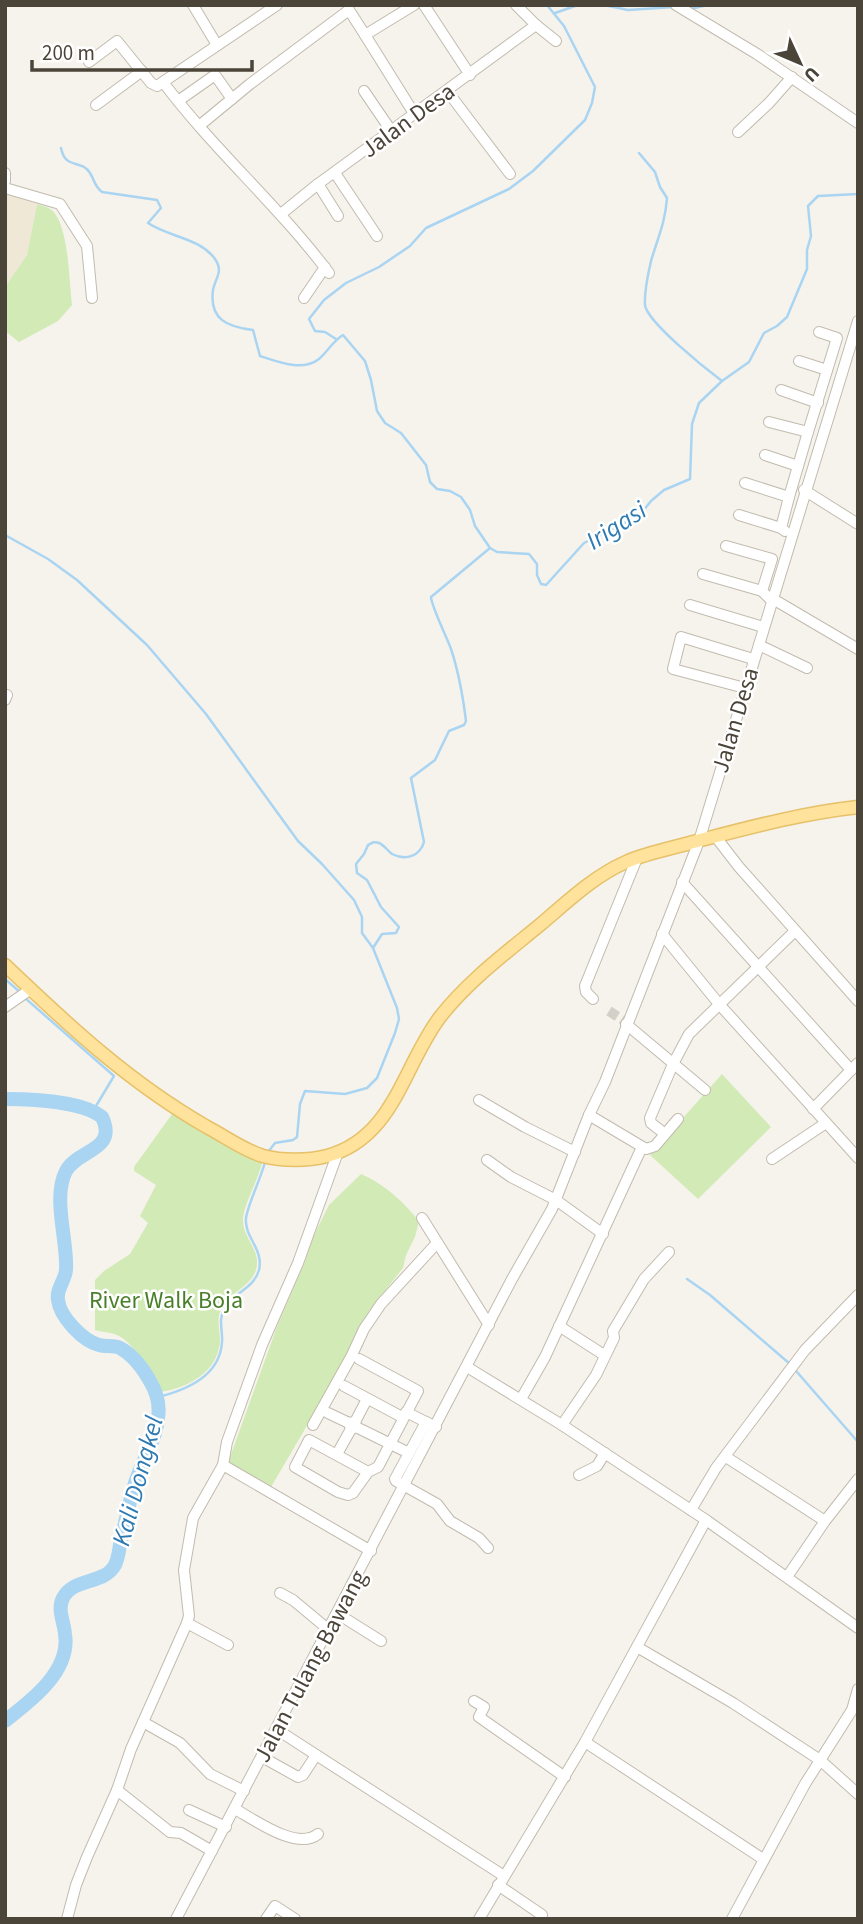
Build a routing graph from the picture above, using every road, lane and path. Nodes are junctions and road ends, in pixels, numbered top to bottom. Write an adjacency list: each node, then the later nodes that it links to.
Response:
1 (193, 5): 11 (street)
2 (277, 5): 11 (street)
3 (414, 5): 9 (street)
4 (424, 5): 14 (street)
5 (516, 5): 8 (street)
6 (679, 6): 15 (street)
7 (347, 8): 9 (street); 19 (street)
8 (536, 25): 10 (street); 14 (street, Jalan Desa)
9 (365, 35): 22 (street)
10 (556, 41)
11 (218, 45): 16 (street)
12 (89, 62): 13 (street)
13 (142, 71): 16 (street); 21 (street)
14 (470, 75): 18 (street, Jalan Desa)
15 (792, 77): 23 (street); 25 (street)
16 (163, 82): 20 (street)
17 (364, 91): 26 (street)
18 (448, 92): 22 (street, Jalan Desa); 29 (street)
19 (232, 99): 20 (street); 24 (street)
20 (178, 101): 24 (street)
21 (96, 105)
22 (415, 115): 26 (street, Jalan Desa)
23 (858, 123)
24 (199, 126): 33 (street)
25 (738, 131)
26 (392, 132): 28 (street, Jalan Desa)
27 (5, 173): 30 (street)
28 (335, 173): 31 (street, Jalan Desa); 35 (street)
29 (510, 174)
30 (5, 181)
31 (318, 184): 33 (street, Jalan Desa); 34 (street)
32 (5, 188): 36 (street)
33 (281, 214): 37 (street)
34 (338, 216)
35 (377, 236)
36 (92, 298)
37 (304, 298)
38 (858, 321): 40 (street, Jalan Desa)
39 (819, 332): 41 (street)
40 (852, 337): 41 (street); 51 (street, Jalan Desa)
41 (837, 338): 43 (street)
42 (799, 361): 43 (street)
43 (827, 370): 45 (street)
44 (781, 390): 45 (street)
45 (818, 403): 47 (street)
46 (769, 422): 47 (street)
47 (808, 432): 49 (street)
48 (765, 455): 49 (street)
49 (799, 466): 52 (street)
50 (745, 483): 52 (street)
51 (804, 491): 54 (street); 56 (street, Jalan Desa)
52 (789, 497): 55 (street)
53 (739, 515): 55 (street)
54 (858, 524)
55 (781, 528): 56 (street)
56 (791, 538): 60 (street, Jalan Desa)
57 (726, 546): 59 (street)
58 (703, 574): 59 (street)
59 (762, 591): 60 (street)
60 (773, 600): 62 (street, Jalan Desa); 64 (street)
61 (690, 605): 62 (street)
62 (763, 627): 63 (street, Jalan Desa)
63 (759, 645): 65 (street, Jalan Desa); 66 (street)
64 (858, 649)
65 (753, 659): 67 (street, Jalan Desa); 67 (street)
66 (807, 668)
67 (745, 688): 70 (street, Jalan Desa)
68 (858, 807): 69 (main road)
69 (715, 836): 70 (main road); 73 (street)
70 (699, 841): 71 (main road); 72 (street, Jalan Desa)
71 (637, 858): 78 (street); 93 (main road)
72 (682, 882): 74 (street, Jalan Desa); 76 (street)
73 (795, 931): 76 (street); 79 (street)
74 (662, 934): 80 (street); 82 (street, Jalan Desa)
75 (5, 965): 77 (main road)
76 (758, 968): 80 (street); 84 (street)
77 (24, 993): 81 (street); 93 (main road)
78 (593, 999)
79 (858, 1001)
80 (719, 1004): 83 (street); 87 (street)
81 (5, 1007)
82 (626, 1024): 83 (street); 88 (street, Jalan Desa)
83 (673, 1064): 85 (street); 91 (street)
84 (854, 1066): 87 (street)
85 (705, 1090)
86 (479, 1100): 94 (street)
87 (813, 1109): 90 (street)
88 (589, 1115): 92 (street); 94 (street, Jalan Tulang Bawang)
89 (678, 1119): 91 (street)
90 (826, 1123): 95 (street); 96 (street)
91 (666, 1134): 92 (street)
92 (642, 1147): 100 (street)
93 (338, 1152): 123 (street)
94 (575, 1152): 98 (street, Jalan Tulang Bawang)
95 (858, 1158)
96 (772, 1159)
97 (487, 1160): 98 (street)
98 (556, 1200): 100 (street); 105 (street, Jalan Tulang Bawang)
99 (422, 1218): 101 (street)
100 (603, 1234): 104 (street)
101 (437, 1242): 105 (street); 114 (street)
102 (669, 1252): 117 (street)
103 (858, 1295): 122 (street)
104 (561, 1323): 106 (street); 111 (street)
105 (489, 1325): 108 (street, Jalan Tulang Bawang)
106 (601, 1353)
107 (359, 1359): 113 (street)
108 (467, 1367): 111 (street); 115 (street, Jalan Tulang Bawang)
109 (344, 1386): 110 (street)
110 (367, 1399): 113 (street); 116 (street)
111 (521, 1399): 117 (street)
112 (328, 1413): 116 (street)
113 (404, 1415): 115 (street); 118 (street)
114 (313, 1424)
115 (431, 1424): 119 (street); 127 (street, Jalan Tulang Bawang)
116 (353, 1425): 118 (street); 121 (street)
117 (562, 1425): 120 (street)
118 (390, 1445): 119 (street); 124 (street)
119 (409, 1453): 127 (street)
120 (605, 1453): 125 (street); 128 (street)
121 (337, 1454): 124 (street); 124 (street)
122 (726, 1457): 128 (street); 130 (street)
123 (223, 1465): 132 (street); 136 (street)
124 (368, 1472)
125 (579, 1475)
126 (857, 1479): 130 (street)
127 (405, 1484): 131 (street); 132 (street, Jalan Tulang Bawang)
128 (691, 1510): 129 (street)
129 (706, 1520): 133 (street); 141 (street)
130 (825, 1521): 133 (street)
131 (488, 1548)
132 (371, 1551): 135 (street, Jalan Tulang Bawang)
133 (787, 1577): 137 (street)
134 (280, 1593): 138 (street)
135 (338, 1614): 138 (street, Jalan Tulang Bawang); 139 (street)
136 (187, 1623): 140 (street); 144 (street)
137 (858, 1628)
138 (329, 1630): 145 (street, Jalan Tulang Bawang)
139 (381, 1641)
140 (228, 1645)
141 (636, 1647): 146 (street); 149 (street)
142 (858, 1689): 149 (street)
143 (474, 1700): 150 (street)
144 (143, 1723): 151 (street); 152 (street)
145 (276, 1729): 147 (street); 148 (street, Jalan Tulang Bawang)
146 (585, 1742): 150 (street); 159 (street)
147 (316, 1755): 148 (street); 160 (street)
148 (262, 1757): 152 (street, Jalan Tulang Bawang)
149 (820, 1760): 153 (street); 159 (street)
150 (565, 1777): 160 (street)
151 (117, 1790): 158 (street); 162 (street)
152 (244, 1791): 154 (street, Jalan Tulang Bawang)
153 (858, 1794)
154 (235, 1809): 156 (street, Jalan Tulang Bawang); 157 (street)
155 (189, 1810): 156 (street)
156 (226, 1827): 158 (street, Jalan Tulang Bawang)
157 (318, 1834)
158 (212, 1851): 163 (street, Jalan Tulang Bawang)
159 (763, 1859): 167 (street)
160 (501, 1881): 161 (street); 166 (street)
161 (542, 1915)
162 (67, 1919)
163 (176, 1919)
164 (266, 1919): 165 (street)
165 (295, 1919)
166 (479, 1919)
167 (732, 1919)

